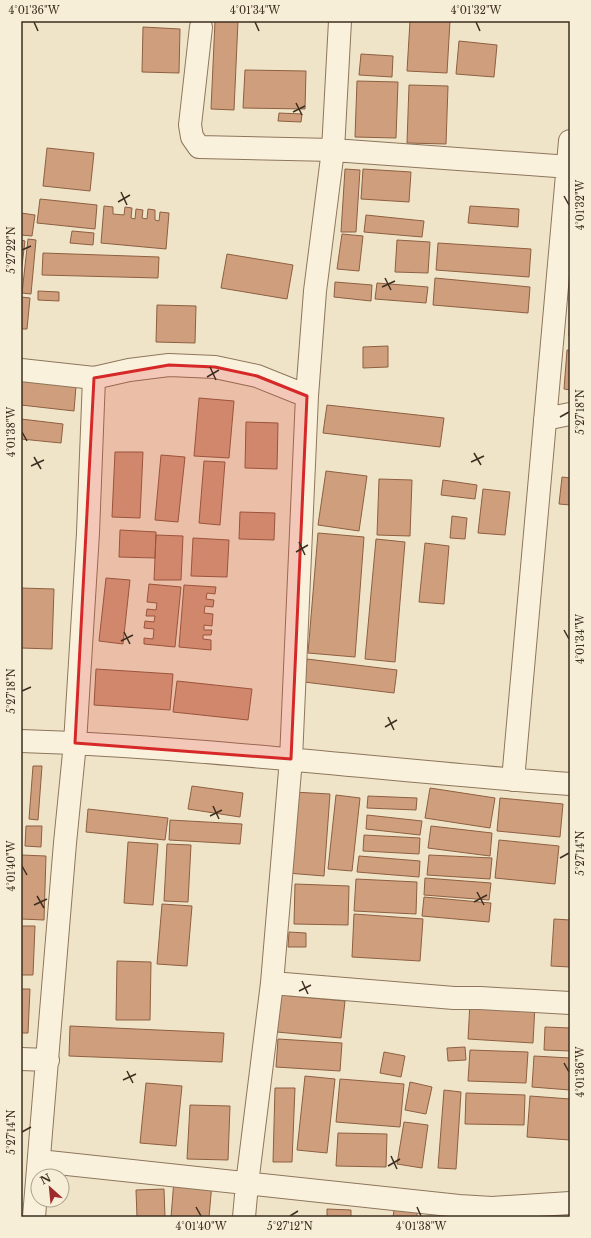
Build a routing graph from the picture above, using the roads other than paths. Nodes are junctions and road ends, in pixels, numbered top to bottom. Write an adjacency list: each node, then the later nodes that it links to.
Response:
1 (340, 21): 4 (street)
2 (201, 27): 4 (street)
3 (570, 141): 5 (street)
4 (333, 150): 5 (street); 8 (street)
5 (569, 166): 10 (street)
6 (21, 370): 7 (street)
7 (94, 378): 8 (street); 12 (street)
8 (307, 396): 13 (street)
9 (570, 414): 10 (street)
10 (545, 419): 14 (street)
11 (21, 741): 12 (street)
12 (75, 743): 13 (street); 19 (street)
13 (291, 759): 14 (street); 16 (street)
14 (513, 780): 15 (street)
15 (570, 784)
16 (272, 983): 17 (street); 21 (street)
17 (570, 1003)
18 (21, 1059): 19 (street)
19 (48, 1060): 20 (street)
20 (38, 1161): 21 (street); 23 (street)
21 (247, 1184): 22 (street); 24 (street)
22 (570, 1203)
23 (34, 1217)
24 (244, 1217)

